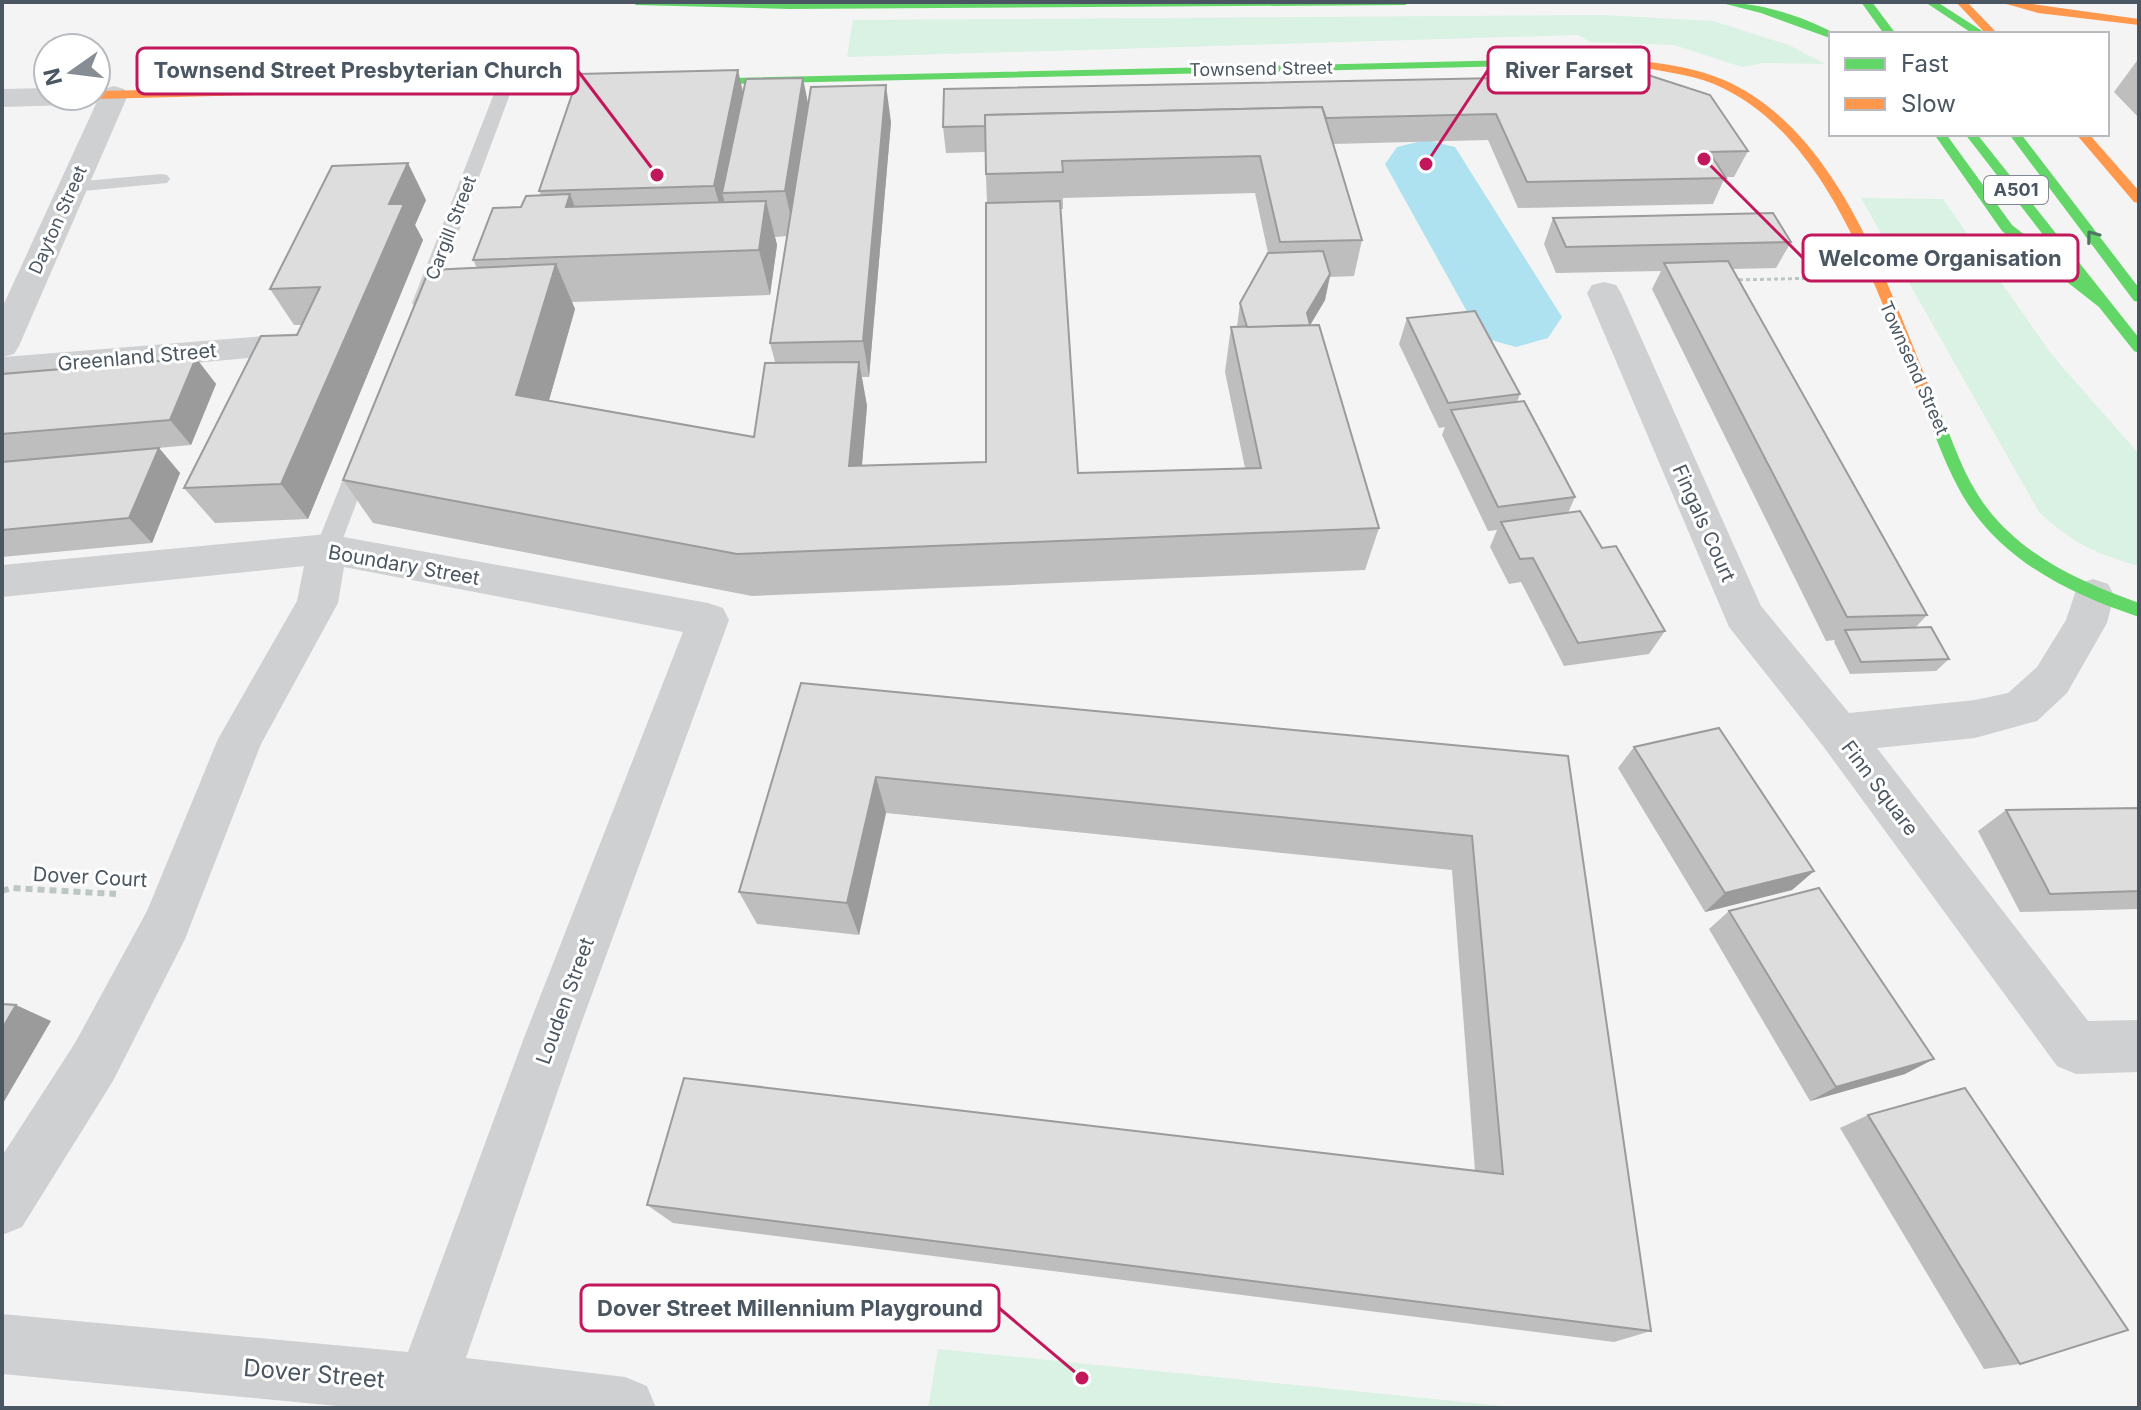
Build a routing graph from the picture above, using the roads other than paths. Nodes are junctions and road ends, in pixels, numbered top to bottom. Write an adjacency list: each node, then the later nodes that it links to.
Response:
1 (636, 2): 2 (main road)
2 (1405, 2)
3 (1723, 2): 15 (main road)
4 (1866, 2): 12 (main road)
5 (1918, 2): 9 (main road)
6 (1930, 2): 13 (main road)
7 (1961, 2): 14 (main road)
8 (2004, 2): 10 (main road)
9 (1931, 23)
10 (2139, 23): 11 (main road)
11 (2074, 31)
12 (1888, 32)
13 (1978, 32)
14 (1990, 32)
15 (1829, 34)
16 (505, 86): 17 (main road, Townsend Street); 31 (lane, Cargill Street); 39 (main road, Townsend Street)
17 (112, 95)
18 (32, 97): 19 (street)
19 (2, 98)
20 (99, 112): 26 (street, Dayton Street)
21 (1941, 136): 30 (main road)
22 (1973, 136): 30 (main road, A501)
23 (2017, 136): 29 (main road, one-way to 23)
24 (2084, 136): 27 (main road)
25 (161, 179): 26 (lane)
26 (73, 187): 32 (street, Dayton Street)
27 (2139, 199)
28 (1604, 293): 42 (street, Fingals Court)
29 (2139, 298)
30 (2107, 306): 33 (main road, A501)
31 (416, 319)
32 (2, 346)
33 (2139, 348)
34 (277, 355): 35 (street, Greenland Street)
35 (2, 369)
36 (370, 437): 37 (lane)
37 (327, 549): 38 (street, Boundary Street); 41 (street, Boundary Street); 44 (street)
38 (2, 581)
39 (2093, 595): 40 (main road, Townsend Street); 42 (street, Finn Square)
40 (2139, 610)
41 (708, 620): 46 (street, Louden Street)
42 (1839, 733): 43 (street, Finn Square)
43 (2139, 1046)
44 (2, 1207)
45 (2, 1344): 46 (street, Dover Street)
46 (427, 1384): 47 (street, Dover Street)
47 (619, 1408)

